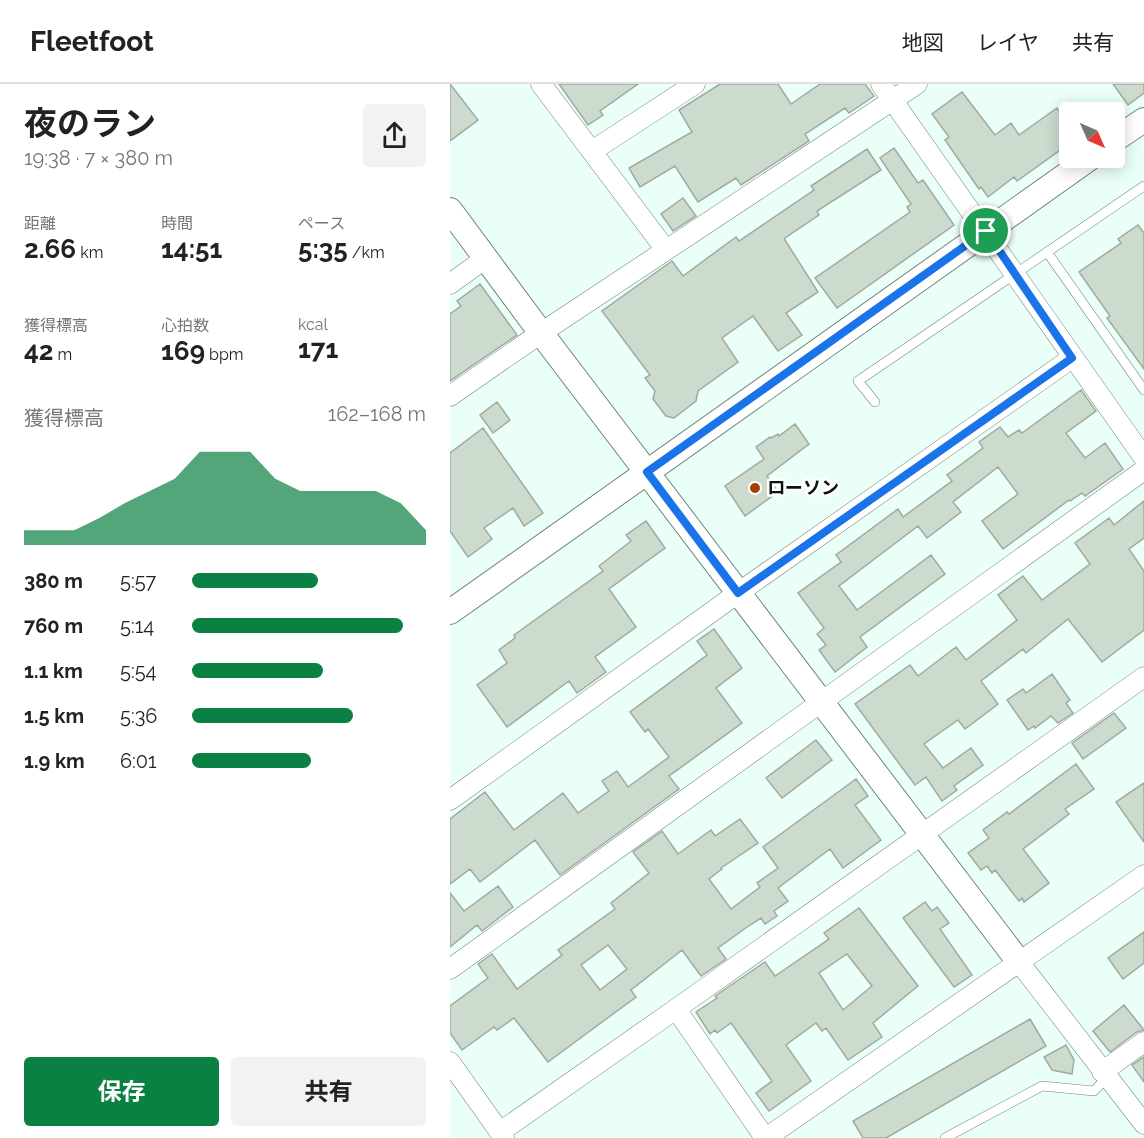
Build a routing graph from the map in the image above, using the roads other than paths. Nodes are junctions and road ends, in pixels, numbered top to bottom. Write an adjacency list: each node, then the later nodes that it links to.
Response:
1 (542, 84): 8 (street)
2 (695, 84): 8 (street)
3 (881, 84): 5 (street)
4 (917, 84): 5 (street)
5 (893, 100): 12 (street); 13 (street)
6 (1144, 120): 7 (street)
7 (1125, 133)
8 (592, 151): 13 (street)
9 (1076, 168): 12 (street)
10 (1144, 186): 14 (lane)
11 (450, 210): 15 (street)
12 (986, 231): 16 (street); 25 (street)
13 (666, 250): 18 (street)
14 (1047, 252): 16 (lane); 20 (lane)
15 (486, 258): 17 (street); 18 (street)
16 (1015, 274): 19 (street); 22 (lane)
17 (450, 284)
18 (541, 333): 21 (street); 25 (street)
19 (1072, 358): 23 (street); 26 (street)
20 (1144, 390)
21 (450, 396)
22 (875, 402)
23 (1144, 458)
24 (1144, 470): 29 (street)
25 (647, 472): 26 (street); 27 (street)
26 (738, 593): 29 (street); 30 (street)
27 (450, 612)
28 (1144, 677): 31 (street)
29 (821, 702): 31 (street); 34 (street)
30 (450, 800)
31 (923, 835): 33 (street); 35 (street)
32 (1144, 875): 33 (street)
33 (1019, 962): 38 (street); 41 (street)
34 (450, 969)
35 (676, 1009): 40 (street); 41 (street)
36 (1144, 1042): 38 (street)
37 (450, 1062): 40 (street)
38 (1105, 1075): 39 (street); 42 (lane)
39 (1144, 1124)
40 (502, 1135)
41 (766, 1138)
42 (945, 1138)

